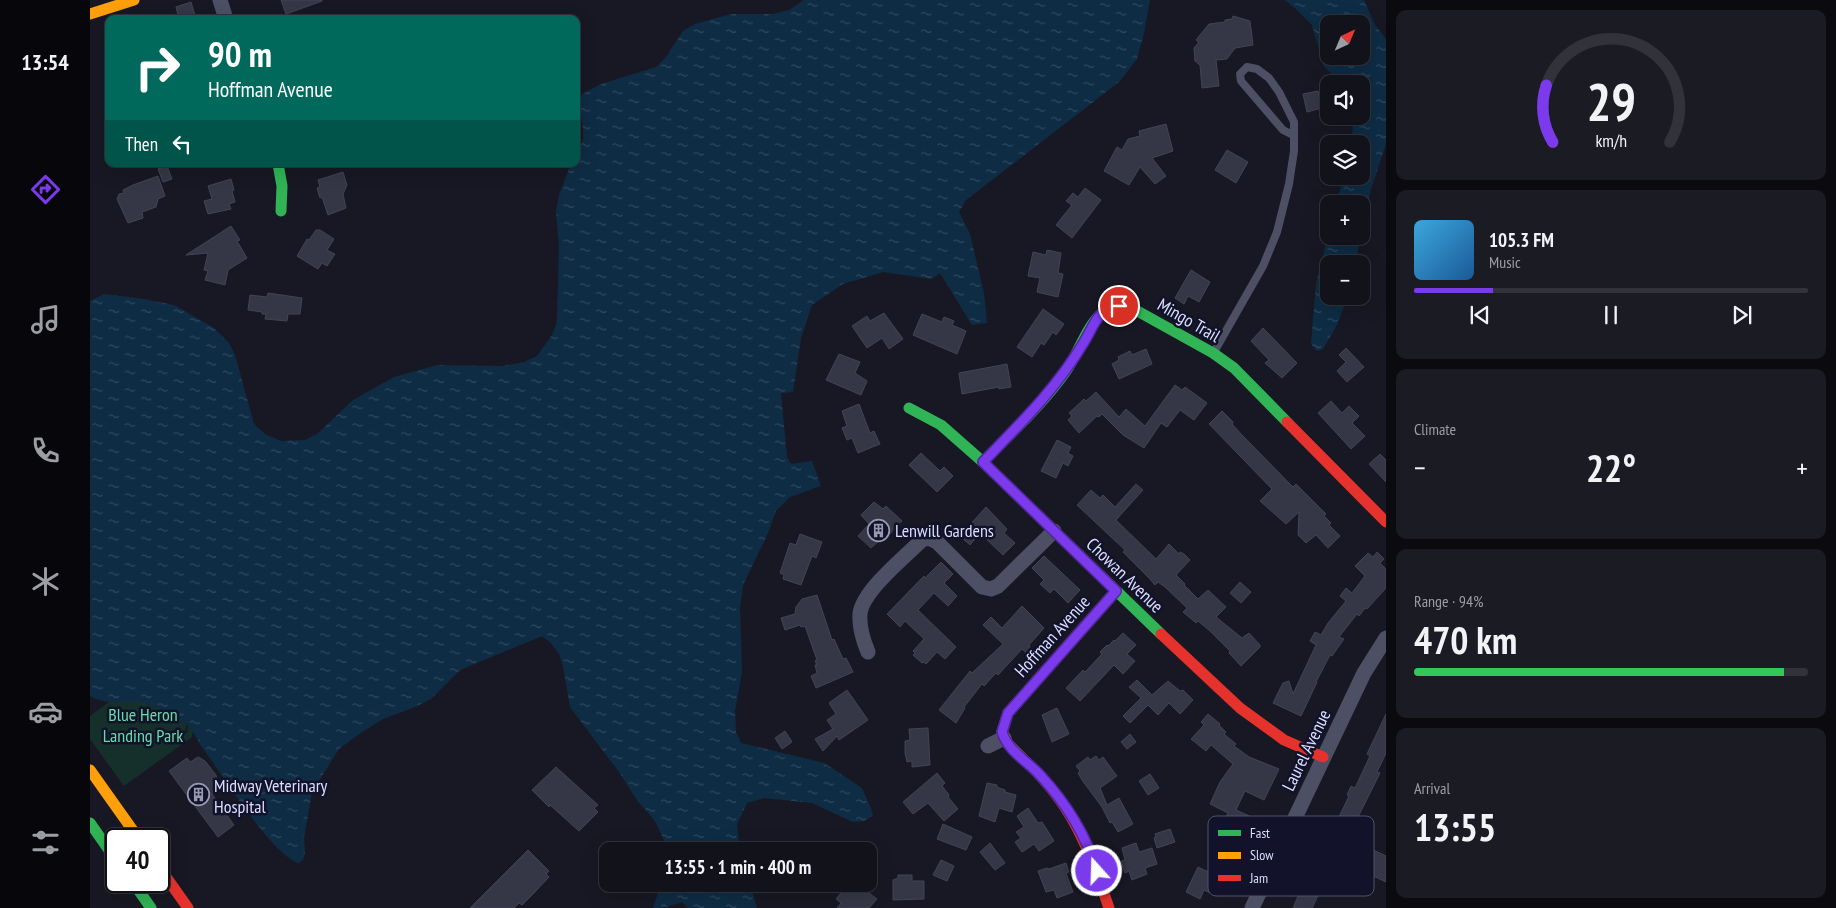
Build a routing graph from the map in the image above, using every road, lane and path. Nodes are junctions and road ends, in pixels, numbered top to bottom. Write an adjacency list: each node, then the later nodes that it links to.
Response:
1 (134, 0): 3 (street)
2 (220, 0): 4 (street)
3 (90, 14)
4 (225, 15)
5 (1293, 135): 5 (lane); 8 (lane)
6 (279, 167): 7 (street)
7 (281, 211)
8 (1214, 353): 10 (street, Mingo Trail); 11 (street, Mingo Trail)
9 (909, 408): 10 (street, Chowan Avenue)
10 (983, 462): 12 (street, Chowan Avenue)
11 (1386, 522)
12 (1054, 531): 13 (street, Chowan Avenue); 15 (street)
13 (1116, 591): 16 (street, Hoffman Avenue); 18 (street, Chowan Avenue)
14 (1386, 638): 18 (street, Laurel Avenue)
15 (868, 652)
16 (1004, 738): 17 (street); 29 (street)
17 (988, 746)
18 (1323, 757): 20 (street, Laurel Avenue)
19 (90, 770): 22 (street)
20 (1295, 816)
21 (90, 824): 23 (street)
22 (131, 828)
23 (105, 845)
24 (170, 882): 28 (street)
25 (140, 893): 27 (street)
26 (1258, 896): 30 (street, Laurel Avenue)
27 (151, 908)
28 (188, 908)
29 (1109, 908)
30 (1252, 908)

